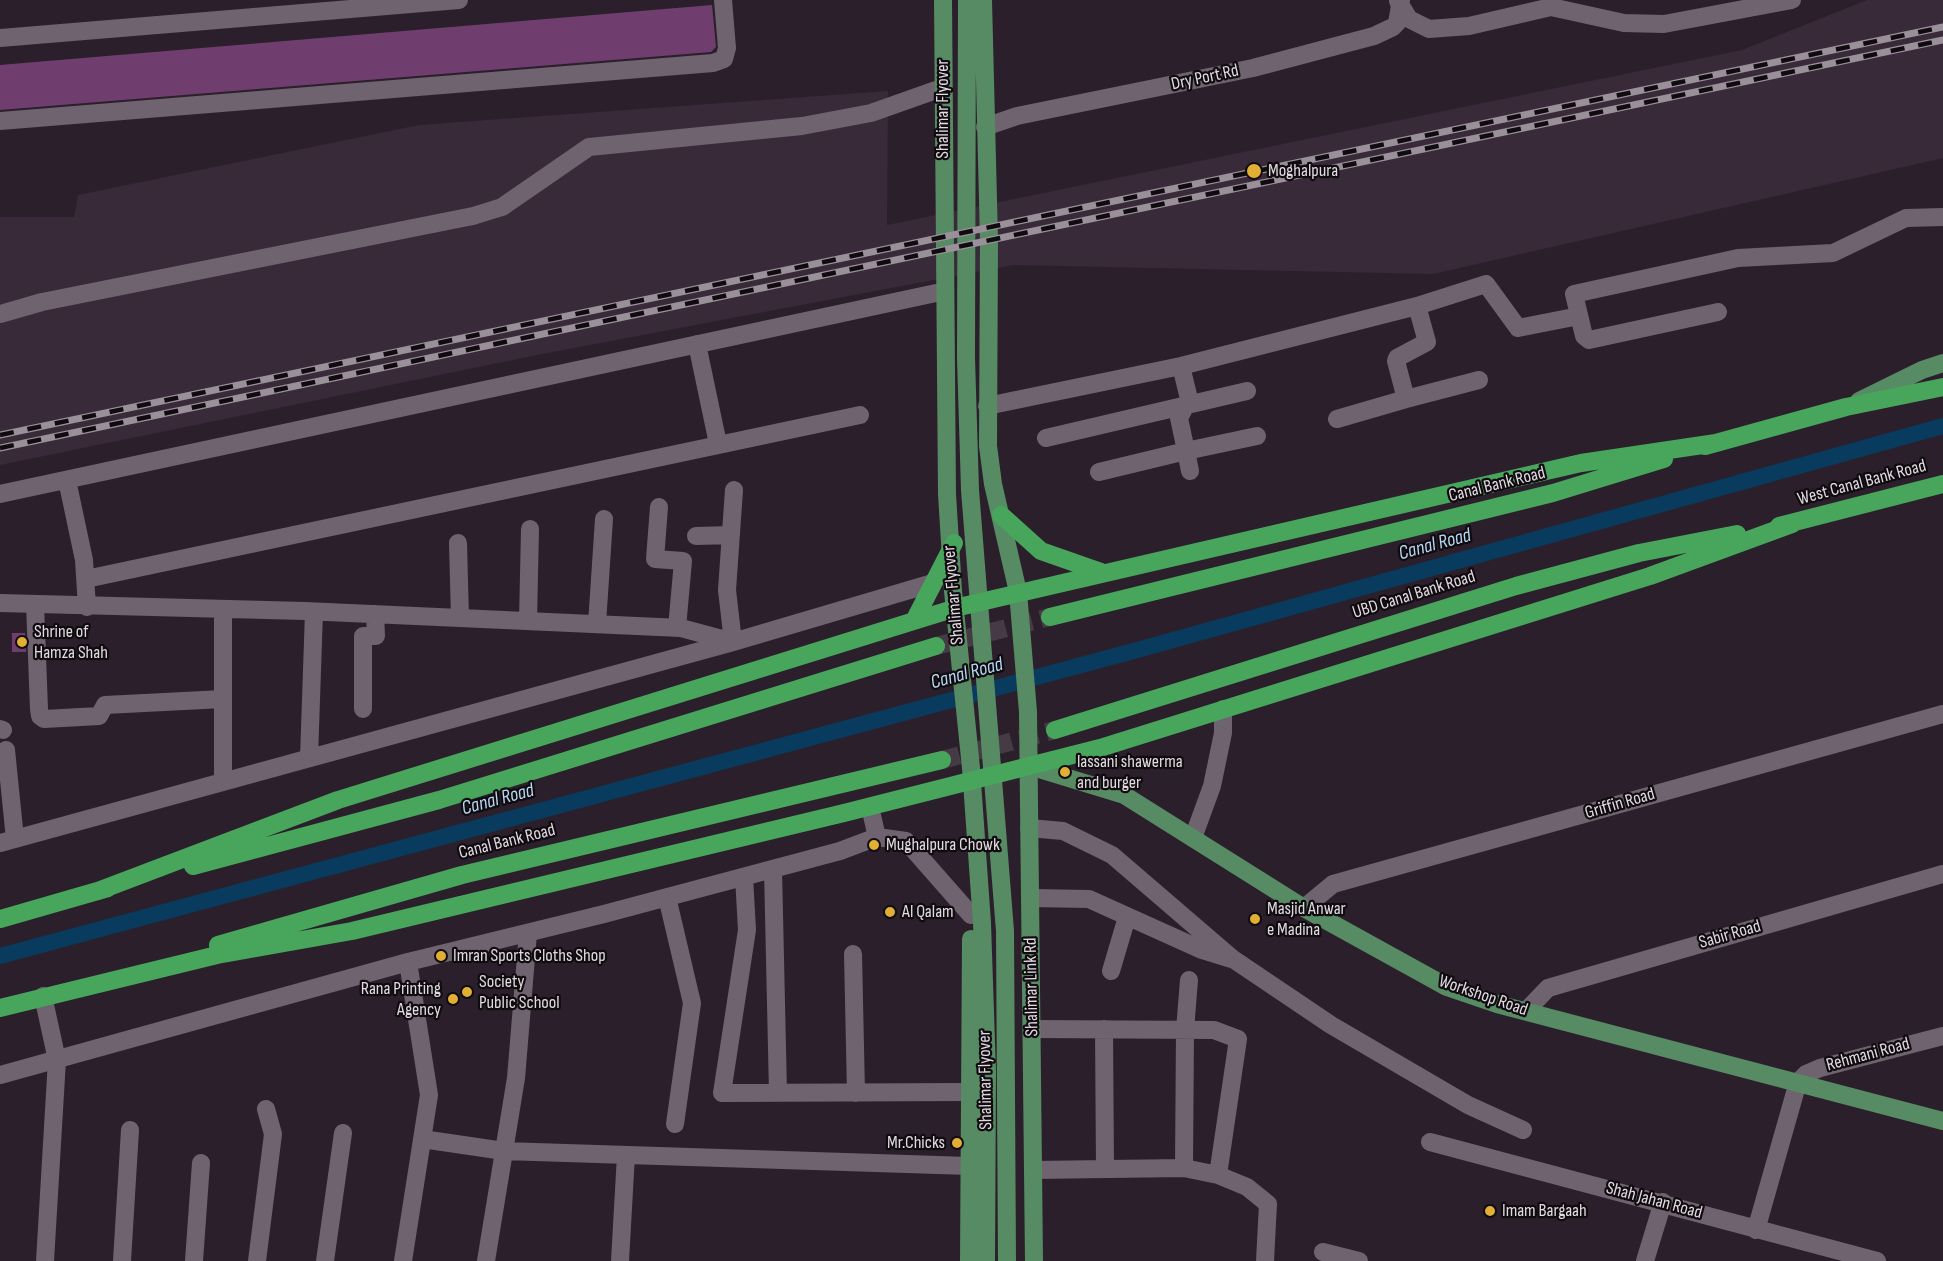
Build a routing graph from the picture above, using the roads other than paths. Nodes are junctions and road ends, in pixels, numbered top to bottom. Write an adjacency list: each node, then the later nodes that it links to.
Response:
1 (459, 0): 9 (street)
2 (723, 0): 11 (street)
3 (935, 0): 10 (main road)
4 (943, 0): 147 (main road, Shalimar Flyover)
5 (967, 0): 148 (main road, Shalimar Flyover)
6 (983, 0): 12 (main road, Shalimar Link Rd)
7 (1792, 0): 8 (street)
8 (1399, 2): 12 (street, Dry Port Rd)
9 (0, 38)
10 (936, 90): 15 (main road); 19 (street)
11 (0, 121)
12 (986, 127): 14 (main road, Shalimar Link Rd)
13 (1943, 217): 20 (street)
14 (989, 251): 15 (main road); 29 (main road, Shalimar Link Rd)
15 (936, 256): 16 (main road)
16 (936, 293): 21 (street); 52 (main road)
17 (1417, 306): 20 (street); 23 (street); 27 (street)
18 (1718, 312): 20 (street)
19 (0, 314)
20 (1579, 316)
21 (697, 344): 36 (street); 40 (street)
22 (1943, 363): 30 (main road, Canal Bank Road)
23 (1181, 366): 28 (street); 29 (street)
24 (1479, 380): 27 (street)
25 (1943, 387): 30 (highway)
26 (1246, 391): 28 (street)
27 (1406, 399): 32 (street)
28 (1188, 403): 34 (street); 37 (street)
29 (987, 406): 45 (main road, Shalimar Link Rd)
30 (1846, 407): 35 (highway, Canal Bank Road)
31 (860, 415): 36 (street)
32 (1336, 419)
33 (1257, 436): 37 (street)
34 (1046, 438)
35 (1716, 443): 53 (highway); 64 (highway, Canal Bank Road)
36 (718, 444): 54 (street)
37 (1186, 451): 38 (street); 39 (street)
38 (1190, 471)
39 (1098, 472)
40 (67, 480): 43 (street); 54 (street)
41 (1943, 484): 47 (highway, West Canal Bank Road)
42 (734, 490): 49 (street)
43 (0, 494)
44 (660, 507): 69 (street)
45 (1001, 515): 53 (highway); 56 (main road, Shalimar Link Rd)
46 (604, 519): 68 (street)
47 (1792, 524): 74 (highway); 76 (highway, UBD Canal Bank Road)
48 (530, 529): 66 (street)
49 (731, 535): 50 (street); 70 (street)
50 (696, 536)
51 (458, 543): 65 (street)
52 (954, 543): 55 (highway); 59 (main road)
53 (1104, 573): 56 (highway)
54 (86, 579): 60 (street)
55 (933, 583): 67 (highway); 70 (street)
56 (1018, 592): 59 (highway); 80 (main road, Shalimar Link Rd)
57 (0, 603): 58 (street)
58 (35, 604): 60 (street); 72 (street)
59 (959, 606): 67 (highway); 82 (main road)
60 (87, 607): 61 (street)
61 (223, 610): 62 (street); 72 (street)
62 (314, 612): 63 (street); 78 (street)
63 (375, 614): 65 (street); 73 (street)
64 (1050, 617)
65 (460, 618): 66 (street)
66 (528, 621): 68 (street)
67 (914, 621): 91 (highway)
68 (597, 624): 69 (street)
69 (677, 628): 70 (street)
70 (733, 642): 78 (street)
71 (936, 646): 91 (highway)
72 (223, 699): 81 (street)
73 (363, 709)
74 (1223, 709): 80 (highway); 86 (street)
75 (1943, 714): 94 (street, Griffin Road)
76 (1055, 730)
77 (6, 750): 87 (street)
78 (309, 758): 81 (street)
79 (942, 760): 104 (highway, Canal Bank Road)
80 (1029, 766): 82 (highway); 84 (main road, Shalimar Link Rd); 86 (main road, Workshop Road)
81 (223, 782): 87 (street)
82 (968, 782): 83 (highway); 95 (main road)
83 (870, 807): 85 (street); 104 (highway)
84 (1029, 828): 93 (main road, Shalimar Link Rd); 100 (street)
85 (877, 837): 88 (street); 95 (street)
86 (1193, 838): 94 (main road, Workshop Road)
87 (8, 841)
88 (773, 869): 90 (street); 116 (street)
89 (1943, 874): 107 (street, Sabir Road)
90 (744, 877): 92 (street); 116 (street)
91 (98, 891): 97 (highway)
92 (667, 897): 98 (street); 120 (street)
93 (1031, 898): 96 (street); 108 (main road, Shalimar Link Rd)
94 (1304, 908): 107 (main road, Workshop Road)
95 (971, 915): 115 (main road)
96 (1127, 917): 100 (street); 102 (street)
97 (0, 919)
98 (528, 933): 101 (street); 126 (street)
99 (853, 954): 117 (street)
100 (1233, 959): 122 (street)
101 (408, 962): 112 (street); 124 (street)
102 (1111, 971)
103 (1189, 980): 110 (street)
104 (87, 984): 105 (highway)
105 (43, 996): 106 (highway); 112 (street)
106 (0, 1008)
107 (1526, 1011): 114 (main road, Workshop Road)
108 (1032, 1029): 109 (street); 132 (main road, Shalimar Link Rd)
109 (1104, 1029): 110 (street); 131 (street)
110 (1185, 1030): 130 (street); 133 (street)
111 (1943, 1036): 114 (street, Rehmani Road)
112 (57, 1060): 113 (street); 138 (street)
113 (0, 1076)
114 (1798, 1082): 119 (main road, Workshop Road); 135 (street)
115 (969, 1092): 117 (street); 129 (main road)
116 (778, 1093): 117 (street)
117 (856, 1093)
118 (266, 1109): 141 (street)
119 (1943, 1121)
120 (675, 1124)
121 (130, 1130): 139 (street)
122 (1523, 1130)
123 (343, 1133): 142 (street)
124 (422, 1140): 126 (street); 143 (street)
125 (1430, 1142): 134 (street, Shah Jahan Road)
126 (504, 1151): 127 (street); 144 (street)
127 (626, 1155): 129 (street); 145 (street)
128 (201, 1163): 140 (street)
129 (969, 1166): 146 (main road)
130 (1184, 1167): 131 (street); 133 (street)
131 (1105, 1169): 132 (street)
132 (1033, 1170): 149 (main road, Shalimar Link Rd)
133 (1218, 1175): 150 (street)
134 (1663, 1202): 135 (street, Shah Jahan Road); 151 (street)
135 (1756, 1230): 152 (street, Shah Jahan Road)
136 (1323, 1252): 137 (street)
137 (1348, 1260)
138 (45, 1261)
139 (122, 1261)
140 (194, 1261)
141 (256, 1261)
142 (325, 1261)
143 (403, 1261)
144 (486, 1261)
145 (620, 1261)
146 (969, 1261)
147 (986, 1261)
148 (1007, 1261)
149 (1034, 1261)
150 (1265, 1261)
151 (1645, 1261)
152 (1877, 1261)

